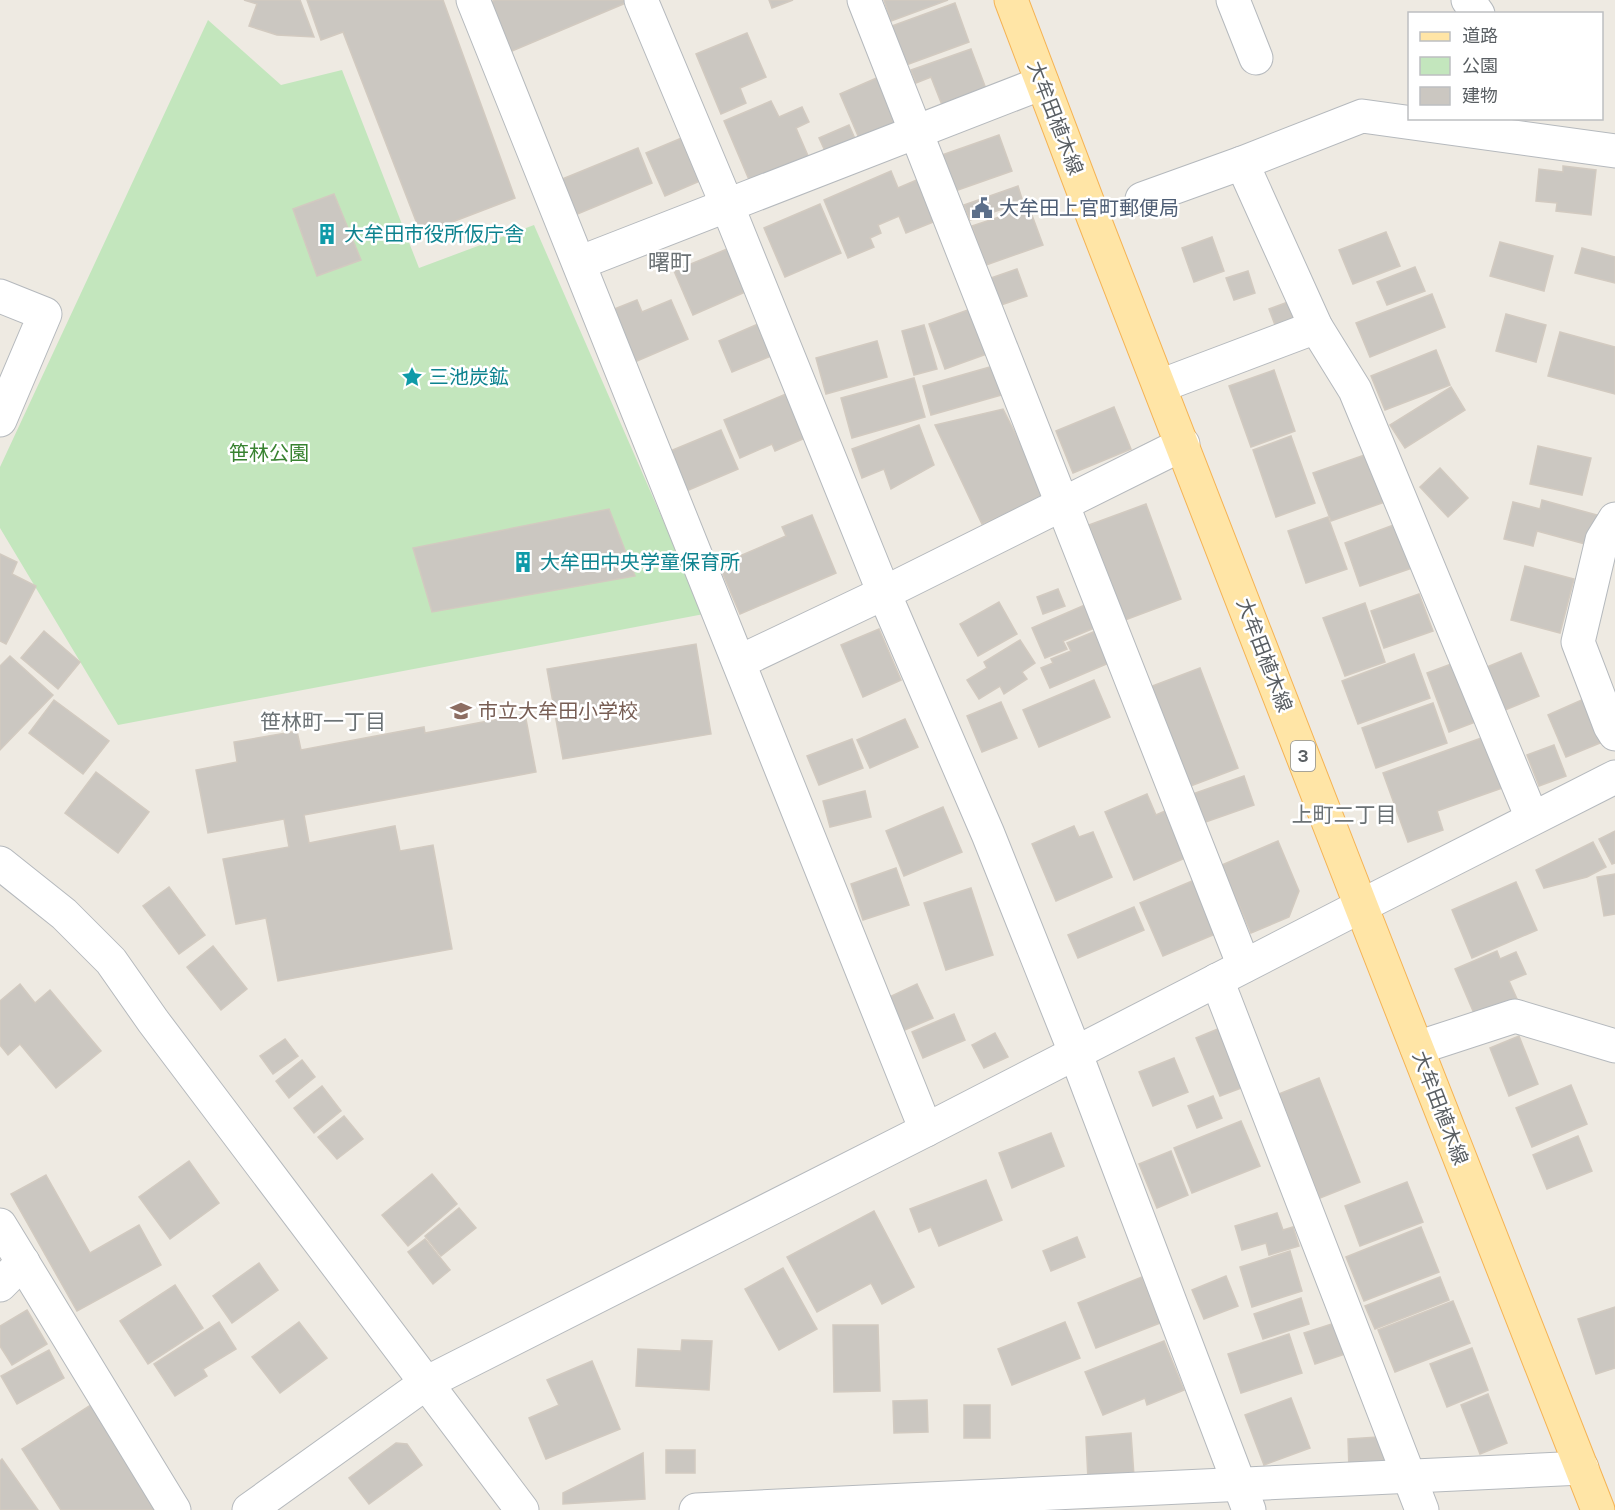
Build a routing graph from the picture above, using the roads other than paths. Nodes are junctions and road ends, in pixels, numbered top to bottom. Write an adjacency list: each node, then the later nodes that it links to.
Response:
1 (473, 0): 16 (street)
2 (641, 0): 15 (street)
3 (864, 0): 11 (street)
4 (1011, 0): 7 (main road, 大牟田植木線 / 3)
5 (1233, 0): 6 (street)
6 (1256, 58)
7 (1042, 83): 11 (street); 19 (main road, 大牟田植木線 / 3)
8 (1408, 120): 13 (street)
9 (1413, 120): 10 (street)
10 (1502, 127): 12 (street)
11 (916, 132): 15 (street); 22 (street)
12 (1615, 151)
13 (1242, 164): 14 (street); 18 (street)
14 (1142, 199)
15 (727, 205): 16 (street); 24 (street)
16 (579, 263): 25 (street)
17 (0, 296): 20 (street)
18 (1316, 327): 19 (street); 28 (street)
19 (1160, 386): 21 (main road, 大牟田植木線 / 3)
20 (0, 420)
21 (1183, 444): 22 (street); 30 (main road, 大牟田植木線 / 3)
22 (1063, 504): 24 (street); 31 (street)
23 (1615, 519): 26 (street)
24 (884, 593): 25 (street); 34 (street)
25 (739, 662): 35 (street)
26 (1615, 734)
27 (1615, 777): 28 (street)
28 (1532, 818): 30 (street)
29 (0, 863): 39 (street)
30 (1361, 906): 31 (street); 33 (main road, 大牟田植木線 / 3)
31 (1231, 973): 34 (street); 41 (street)
32 (1615, 1046): 33 (street)
33 (1417, 1048): 40 (main road, 大牟田植木線 / 3)
34 (1075, 1052): 35 (street); 42 (street)
35 (926, 1130): 39 (street)
36 (0, 1225): 37 (street)
37 (22, 1262): 38 (street); 44 (street)
38 (0, 1285)
39 (426, 1383): 45 (street); 46 (street)
40 (1582, 1468): 41 (street); 49 (main road, 大牟田植木線 / 3)
41 (1409, 1476): 42 (street); 48 (street)
42 (1244, 1497): 43 (street)
43 (926, 1505): 47 (street)
44 (174, 1510)
45 (249, 1510)
46 (522, 1510)
47 (696, 1510)
48 (1422, 1510)
49 (1598, 1510)

